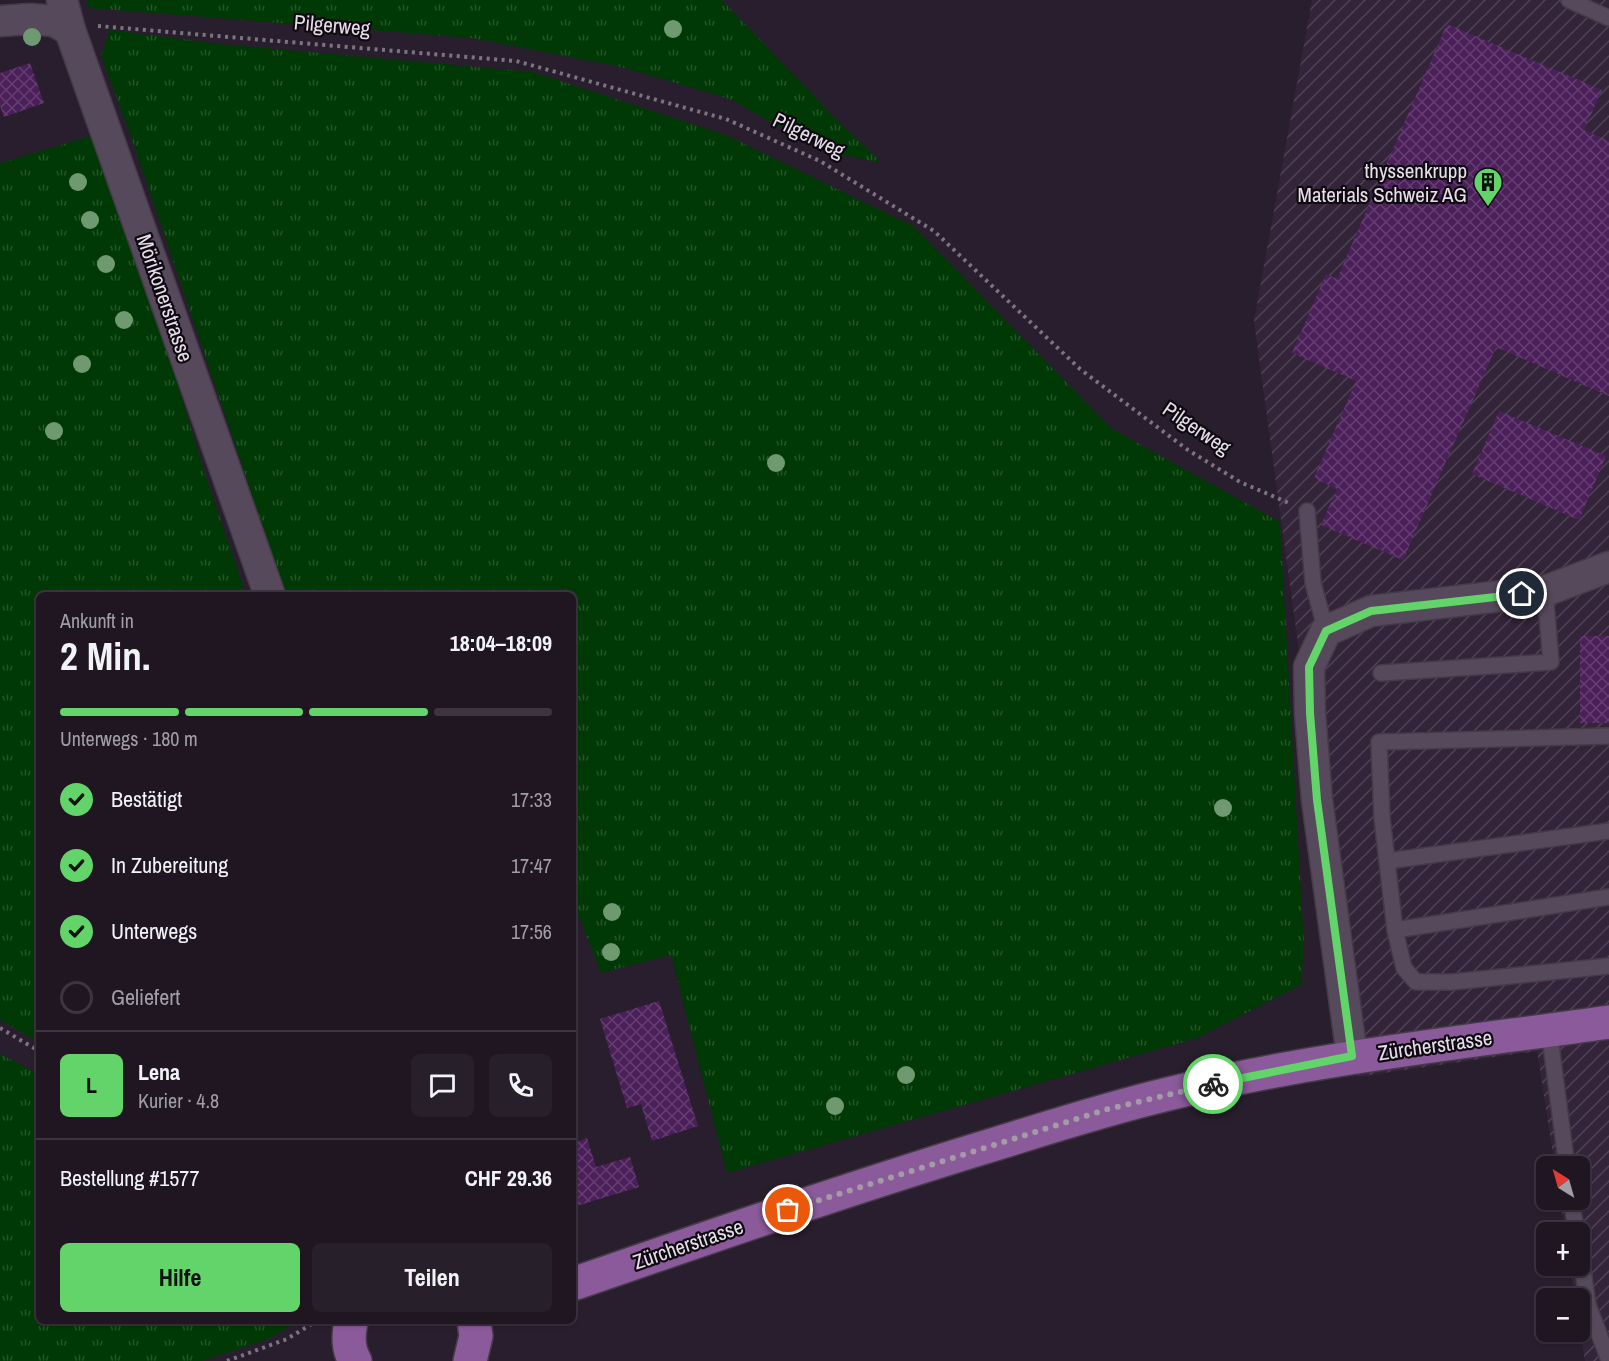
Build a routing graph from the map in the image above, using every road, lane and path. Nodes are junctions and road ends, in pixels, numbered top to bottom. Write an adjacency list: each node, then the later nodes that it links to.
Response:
1 (62, 0): 5 (street, Mörikonerstrasse)
2 (1569, 0): 3 (lane)
3 (1609, 18)
4 (0, 21): 5 (street)
5 (70, 30): 6 (path, Pilgerweg); 9 (street, Mörikonerstrasse)
6 (1307, 510): 10 (lane)
7 (1609, 567): 8 (street)
8 (1545, 591): 10 (street); 11 (lane)
9 (269, 592)
10 (1326, 631): 22 (street)
11 (1381, 674)
12 (1609, 736): 14 (lane)
13 (1609, 831): 14 (lane)
14 (1387, 861): 16 (lane)
15 (1609, 897): 16 (lane)
16 (1395, 930): 17 (lane)
17 (1609, 966)
18 (1609, 1022): 20 (main road, Zürcherstrasse)
19 (0, 1028): 21 (path)
20 (1549, 1030): 22 (main road, Zürcherstrasse); 23 (lane)
21 (36, 1049)
22 (1352, 1056): 25 (main road, Zürcherstrasse)
23 (1566, 1156)
24 (1584, 1276): 30 (lane)
25 (576, 1283)
26 (312, 1324): 31 (path)
27 (351, 1324): 29 (main road)
28 (474, 1324): 32 (main road)
29 (346, 1359)
30 (1609, 1360)
31 (227, 1361)
32 (470, 1361)

